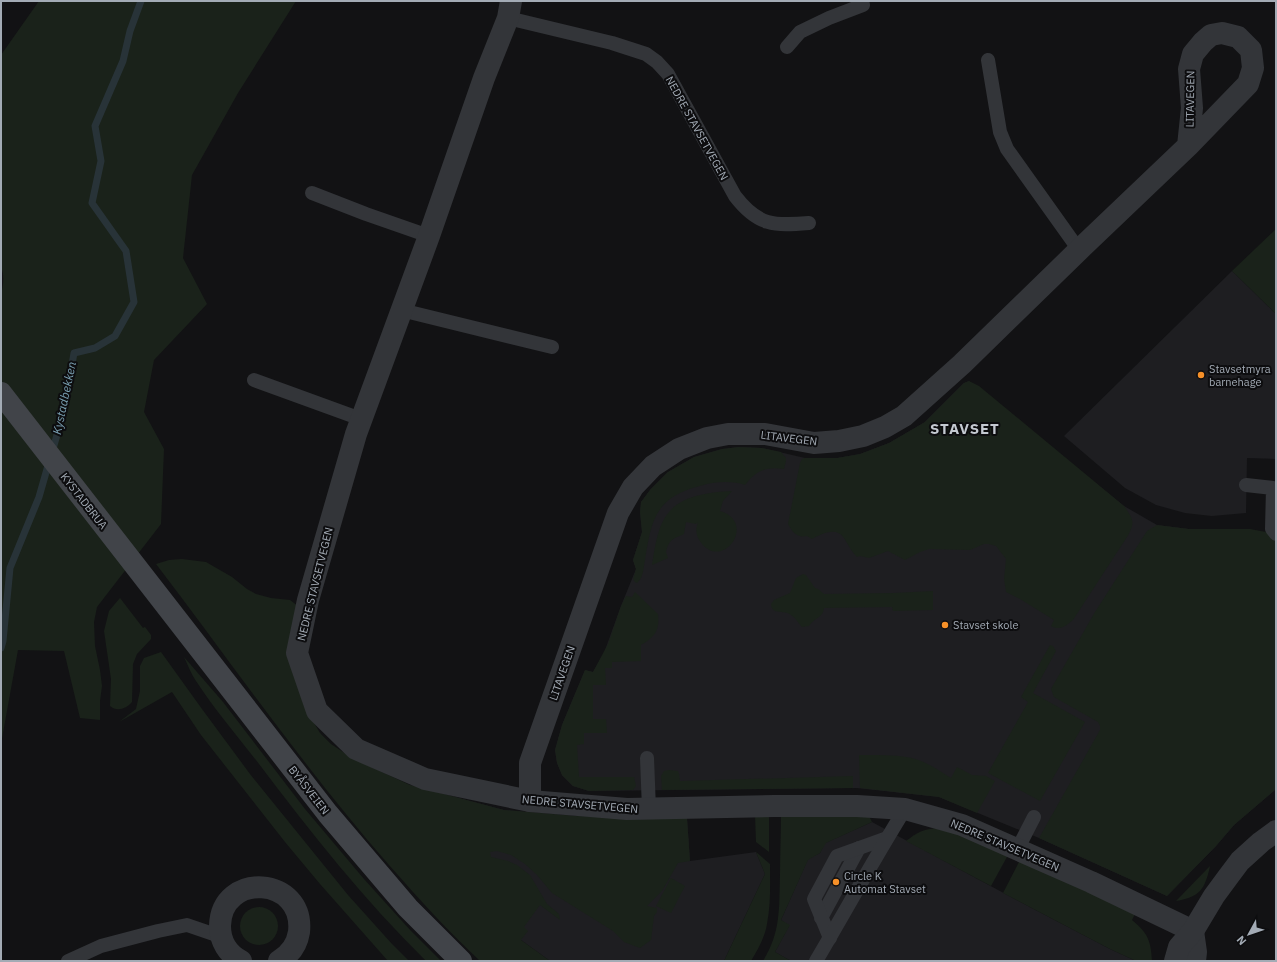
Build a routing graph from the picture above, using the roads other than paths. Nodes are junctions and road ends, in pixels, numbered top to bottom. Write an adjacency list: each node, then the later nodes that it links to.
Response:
1 (862, 1): 3 (lane)
2 (509, 9): 7 (lane, NEDRE STAVSETVEGEN); 8 (street, NEDRE STAVSETVEGEN)
3 (787, 47)
4 (988, 60): 9 (lane)
5 (1188, 146): 5 (street, LITAVEGEN); 9 (street, LITAVEGEN)
6 (312, 193): 8 (lane)
7 (809, 223)
8 (429, 236): 10 (street, NEDRE STAVSETVEGEN)
9 (1079, 250): 19 (street, LITAVEGEN)
10 (401, 310): 11 (lane); 14 (street, NEDRE STAVSETVEGEN)
11 (552, 347)
12 (254, 380): 14 (lane)
13 (1, 393): 17 (main road, KYSTADBRUA)
14 (361, 419): 19 (street, NEDRE STAVSETVEGEN)
15 (1246, 485): 16 (lane)
16 (1276, 534)
17 (168, 609): 32 (main road, BYÅSVEIEN)
18 (647, 758): 20 (lane)
19 (530, 801): 20 (street, NEDRE STAVSETVEGEN)
20 (649, 809): 21 (street, NEDRE STAVSETVEGEN)
21 (905, 809): 24 (lane); 25 (street, NEDRE STAVSETVEGEN)
22 (1034, 817): 25 (lane)
23 (1276, 830): 26 (street)
24 (887, 838): 28 (lane); 28 (lane)
25 (1017, 850): 26 (street, NEDRE STAVSETVEGEN)
26 (1193, 931): 34 (street); 35 (street)
27 (222, 937): 29 (street); 30 (lane); 31 (street)
28 (830, 938): 33 (lane)
29 (288, 959)
30 (68, 961)
31 (240, 961)
32 (461, 961)
33 (816, 961)
34 (1175, 961)
35 (1195, 961)

